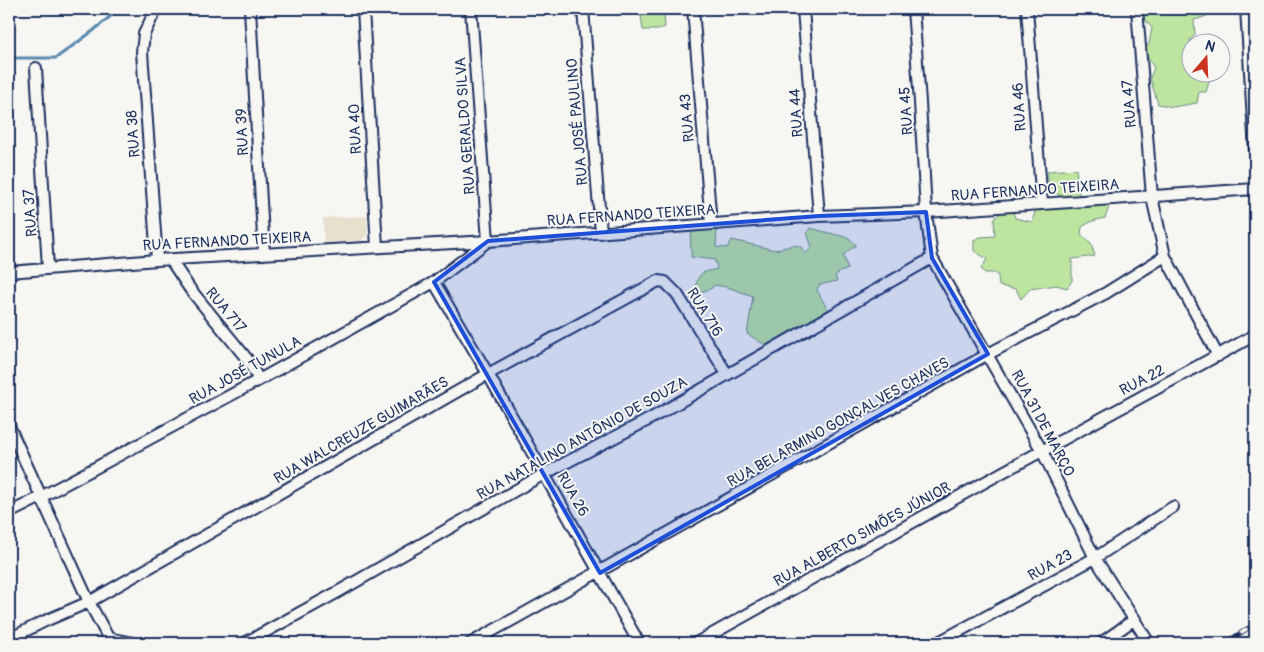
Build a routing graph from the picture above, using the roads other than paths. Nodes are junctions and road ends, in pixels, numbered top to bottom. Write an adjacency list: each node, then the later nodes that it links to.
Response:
1 (156, 9): 27 (street, RUA 38)
2 (250, 9): 23 (street, RUA 39)
3 (363, 9): 22 (street, RUA 40)
4 (472, 9): 21 (street, RUA GERALDO SILVA)
5 (583, 9): 20 (street, RUA JOSÉ PAULINO)
6 (693, 9): 19 (street, RUA 43)
7 (803, 9): 18 (street, RUA 44)
8 (913, 9): 17 (street, RUA 45)
9 (1027, 9): 16 (street, RUA 46)
10 (1136, 9): 15 (street, RUA 47)
11 (1246, 9): 13 (street)
12 (36, 68): 28 (street, RUA 37)
13 (1255, 152)
14 (1255, 188): 15 (street, RUA FERNANDO TEIXEIRA)
15 (1152, 197): 16 (street, RUA FERNANDO TEIXEIRA); 24 (street)
16 (1042, 204): 17 (street, RUA FERNANDO TEIXEIRA)
17 (926, 212): 18 (street, RUA FERNANDO TEIXEIRA); 25 (street, RUA 31 DE MARÇO)
18 (819, 216): 19 (street, RUA FERNANDO TEIXEIRA)
19 (711, 224): 20 (street, RUA FERNANDO TEIXEIRA)
20 (601, 233): 21 (street, RUA FERNANDO TEIXEIRA)
21 (488, 241): 22 (street, RUA FERNANDO TEIXEIRA); 30 (street, RUA JOSÉ TUNULA)
22 (377, 247): 23 (street, RUA FERNANDO TEIXEIRA)
23 (264, 254): 26 (street, RUA FERNANDO TEIXEIRA)
24 (1166, 256): 33 (street, RUA BELARMINO GONÇALVES CHAVES); 34 (street)
25 (932, 258): 33 (street, RUA 31 DE MARÇO); 36 (street, RUA NATALINO ANTÔNIO DE SOUZA)
26 (170, 259): 27 (street, RUA FERNANDO TEIXEIRA); 37 (street, RUA 717)
27 (157, 260): 28 (street, RUA FERNANDO TEIXEIRA)
28 (48, 268): 29 (street, RUA FERNANDO TEIXEIRA)
29 (9, 272)
30 (434, 282): 35 (street, RUA 26); 37 (street, RUA JOSÉ TUNULA)
31 (648, 286): 35 (street, RUA WALCREUZE GUIMARÃES); 36 (street, RUA 716)
32 (1255, 335): 34 (street, RUA 22)
33 (988, 354): 39 (street, RUA 31 DE MARÇO); 45 (street, RUA BELARMINO GONÇALVES CHAVES)
34 (1218, 356): 39 (street, RUA 22)
35 (488, 374): 40 (street, RUA 26); 46 (street, RUA WALCREUZE GUIMARÃES)
36 (727, 374): 40 (street, RUA NATALINO ANTÔNIO DE SOUZA)
37 (259, 380): 41 (street, RUA JOSÉ TUNULA)
38 (9, 426): 41 (street)
39 (1042, 451): 44 (street, RUA 31 DE MARÇO); 54 (street, RUA ALBERTO SIMÕES JÚNIOR)
40 (544, 474): 45 (street, RUA 26); 51 (street, RUA NATALINO ANTÔNIO DE SOUZA)
41 (42, 497): 43 (street, RUA JOSÉ TUNULA); 46 (street)
42 (1173, 507): 44 (street, RUA 23)
43 (9, 513)
44 (1095, 558): 47 (street, RUA 31 DE MARÇO); 55 (street, RUA 23)
45 (600, 573): 52 (street, RUA BELARMINO GONÇALVES CHAVES); 53 (street, RUA 26)
46 (89, 602): 48 (street, RUA WALCREUZE GUIMARÃES); 49 (street)
47 (1135, 619): 56 (street); 57 (street, RUA 31 DE MARÇO)
48 (9, 639)
49 (109, 641): 50 (street)
50 (134, 643)
51 (245, 643)
52 (471, 643)
53 (639, 643)
54 (696, 643)
55 (937, 643)
56 (1101, 643)
57 (1149, 643)

